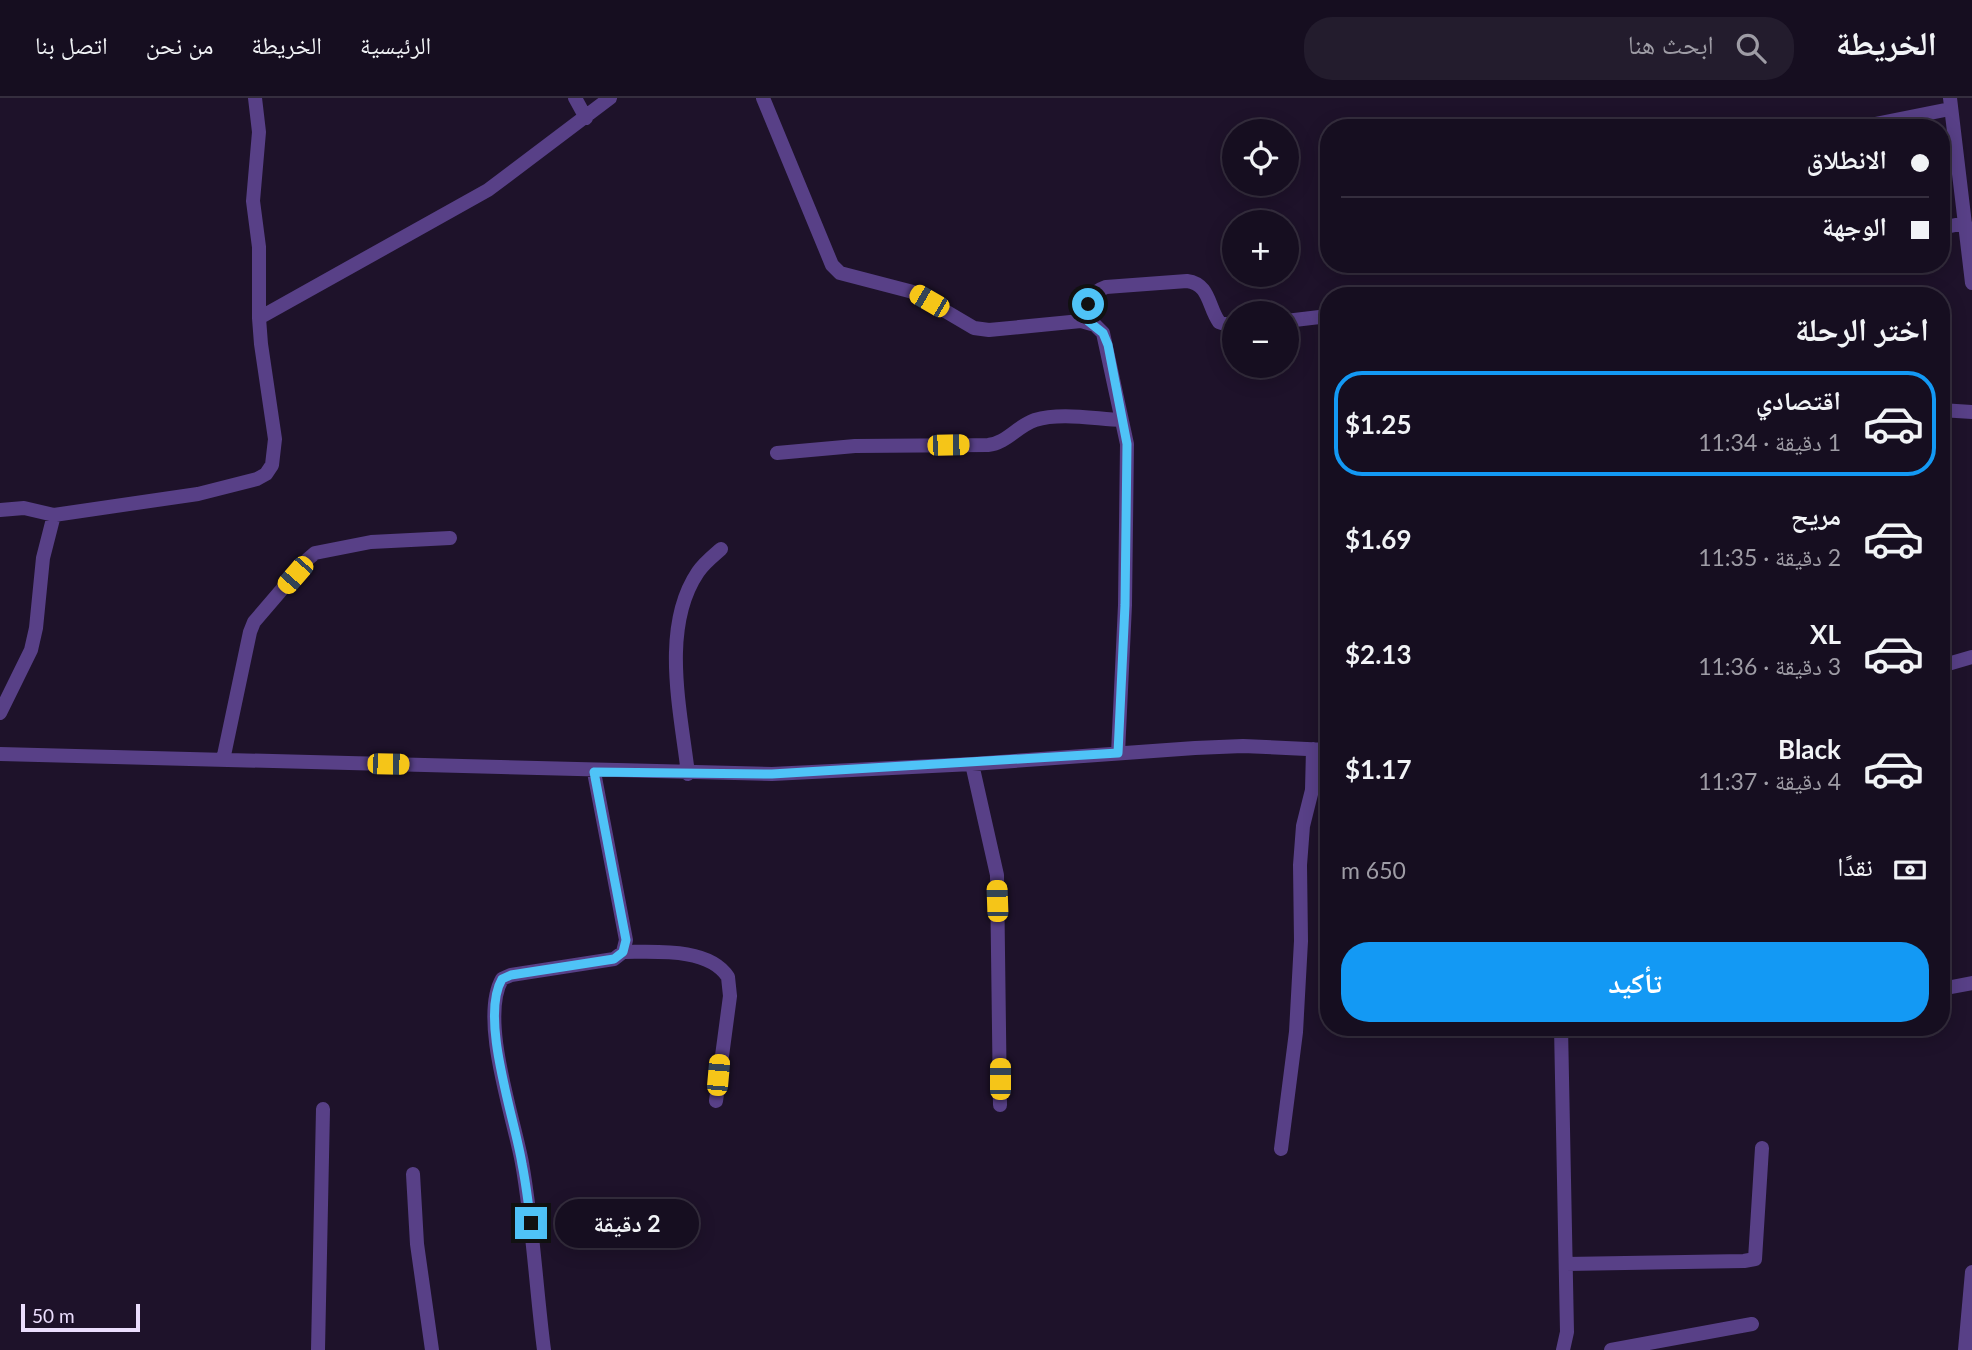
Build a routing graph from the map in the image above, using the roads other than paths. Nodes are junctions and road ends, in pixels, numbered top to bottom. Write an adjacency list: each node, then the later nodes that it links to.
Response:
1 (255, 98): 12 (street)
2 (575, 98): 6 (street)
3 (610, 98): 6 (street)
4 (763, 98): 14 (street)
5 (1950, 104): 7 (street); 8 (street)
6 (586, 118): 12 (street)
7 (1891, 119)
8 (1965, 223): 9 (street); 10 (street)
9 (1950, 226)
10 (1972, 283)
11 (1320, 317): 13 (street)
12 (259, 318): 21 (street)
13 (1299, 319)
14 (1088, 321): 15 (street); 18 (street)
15 (1222, 323)
16 (1950, 411): 17 (street)
17 (1972, 412)
18 (1122, 420): 19 (street); 29 (street)
19 (777, 453)
20 (0, 510): 21 (street)
21 (54, 515): 26 (street)
22 (450, 538): 31 (street)
23 (721, 548): 34 (street)
24 (1972, 657): 25 (street)
25 (1950, 663)
26 (0, 713)
27 (1313, 749): 28 (street); 29 (street); 43 (street)
28 (1320, 749)
29 (1118, 753): 32 (street)
30 (0, 754): 31 (street)
31 (223, 760): 33 (street)
32 (972, 764): 34 (street); 40 (street)
33 (594, 772): 34 (street); 35 (street)
34 (688, 774)
35 (623, 952): 39 (street); 50 (street)
36 (1972, 983): 37 (street)
37 (1950, 987)
38 (1561, 1036): 45 (street)
39 (716, 1101)
40 (1000, 1105)
41 (323, 1109): 48 (street)
42 (1762, 1147): 45 (street)
43 (1281, 1149)
44 (412, 1174): 49 (street)
45 (1566, 1264): 51 (street)
46 (1972, 1272): 53 (street)
47 (1752, 1324): 52 (street)
48 (318, 1350)
49 (432, 1350)
50 (544, 1350)
51 (1563, 1350)
52 (1611, 1350)
53 (1965, 1350)

